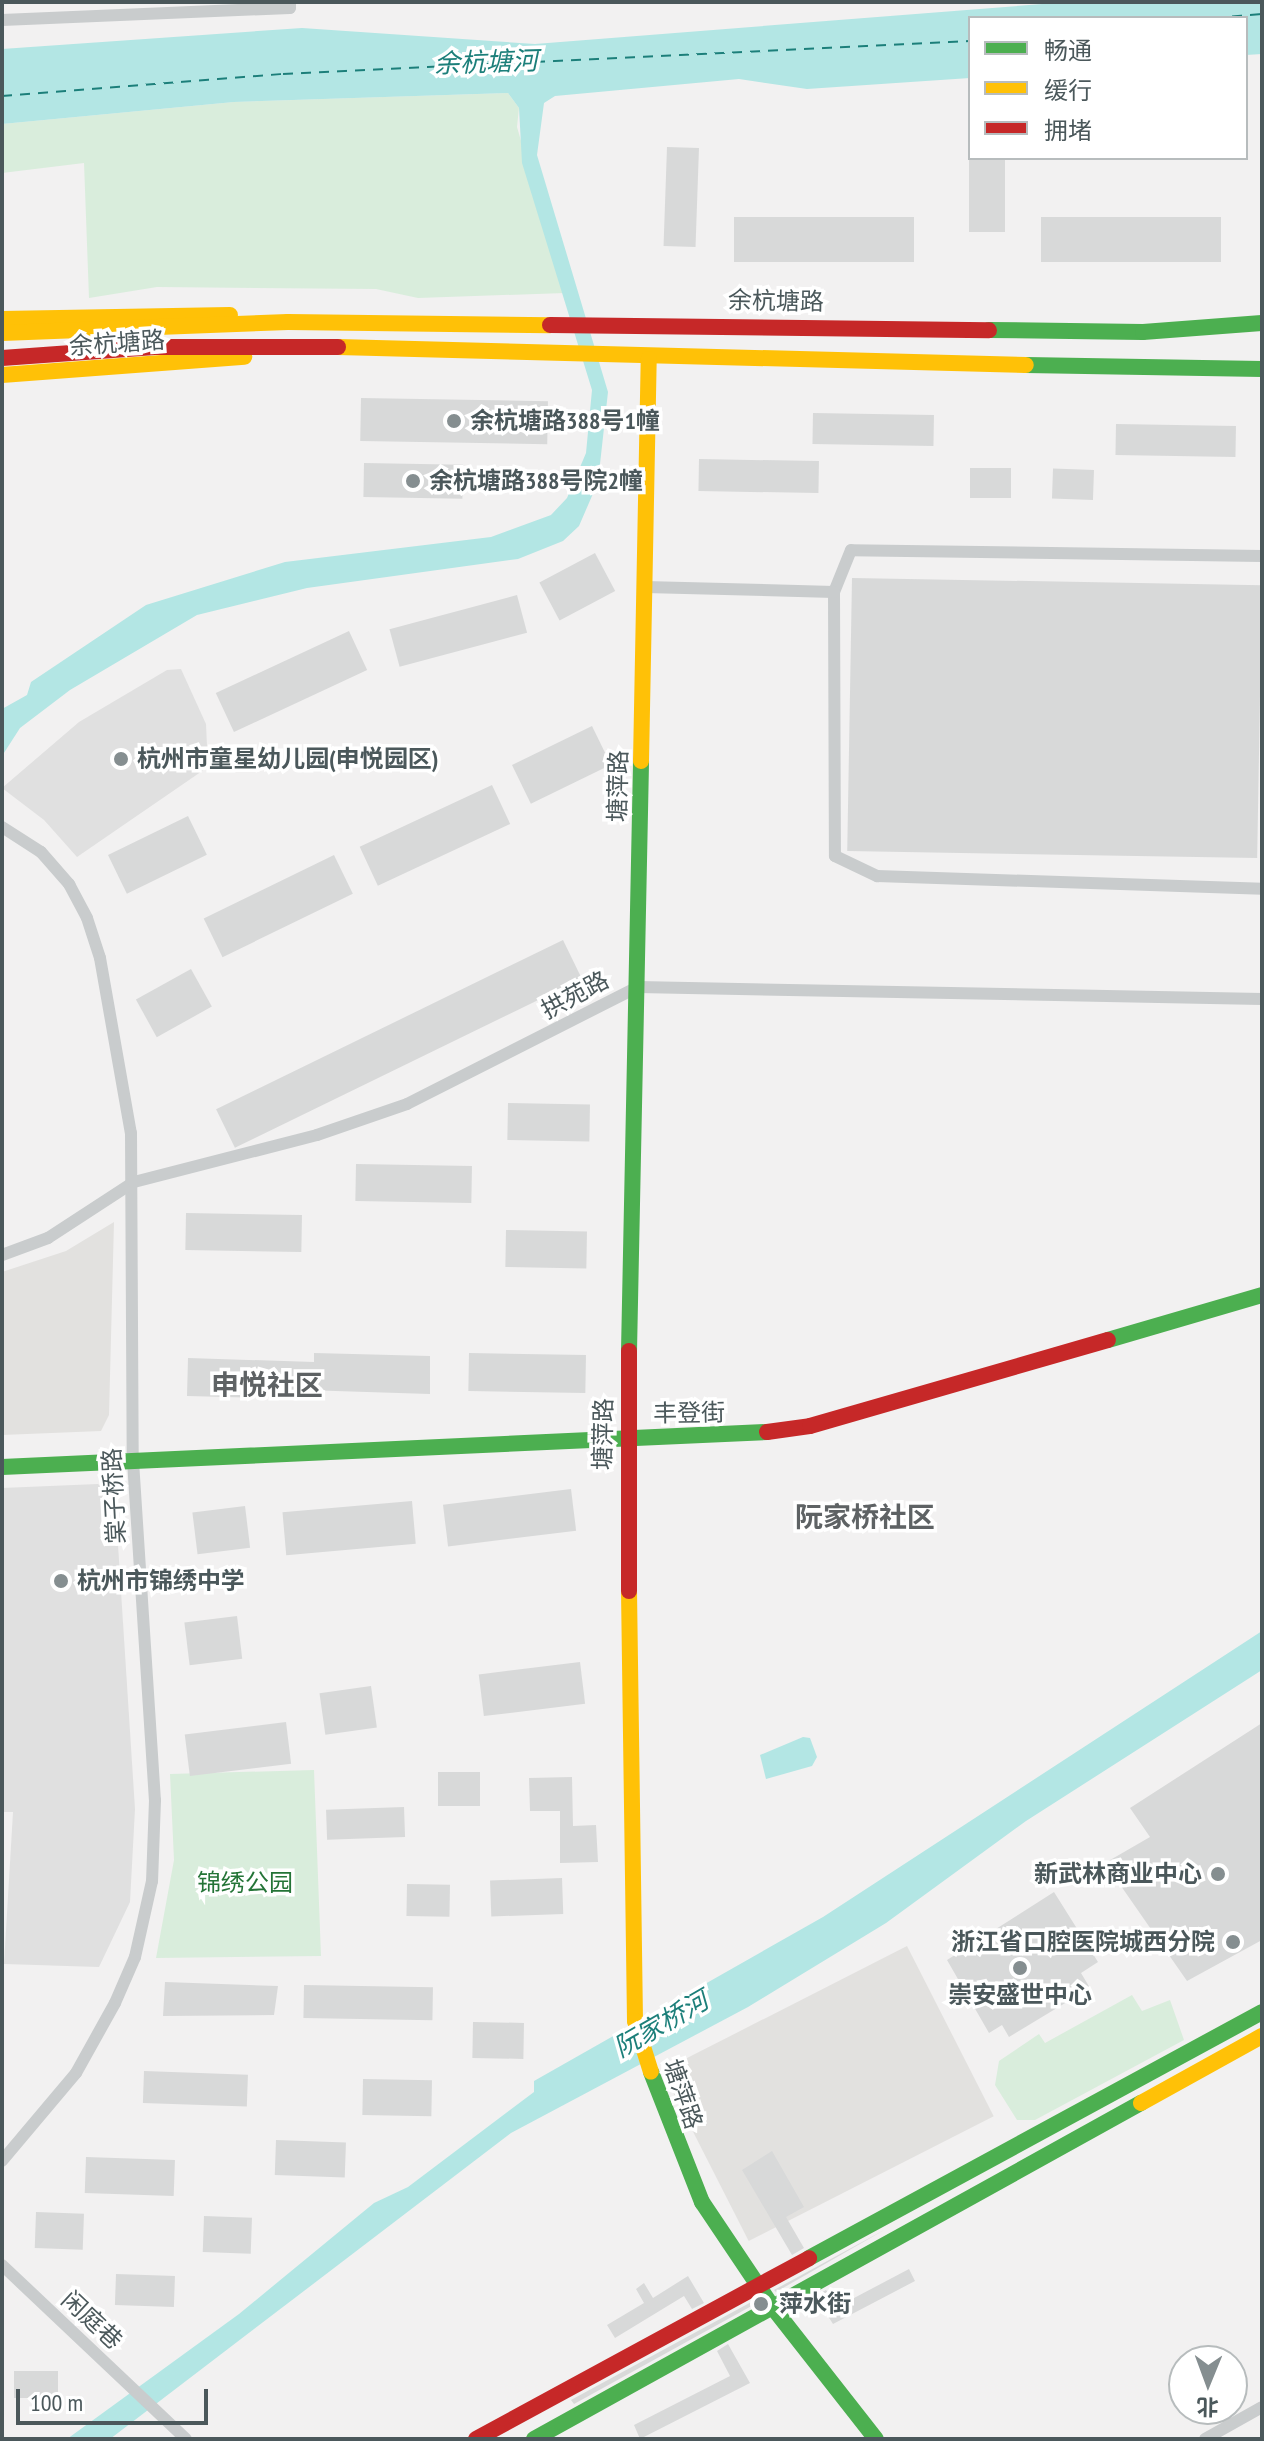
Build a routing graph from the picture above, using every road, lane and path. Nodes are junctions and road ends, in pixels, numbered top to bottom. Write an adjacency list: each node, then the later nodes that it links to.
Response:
1 (290, 2): 2 (street)
2 (2, 20)
3 (2, 319): 4 (main road, 余杭塘路)
4 (288, 322): 6 (main road, 余杭塘路); 8 (main road, 余杭塘路)
5 (1262, 323): 6 (main road, 余杭塘路)
6 (1143, 332): 7 (main road)
7 (1262, 332)
8 (2, 333)
9 (330, 347): 10 (main road, 余杭塘路); 12 (main road, 余杭塘路); 15 (main road, 余杭塘路)
10 (2, 358)
11 (1262, 358): 13 (main road)
12 (649, 359): 13 (main road, 余杭塘路); 17 (main road, 塘萍路)
13 (1128, 362): 14 (main road, 余杭塘路)
14 (1262, 369)
15 (2, 375)
16 (1262, 556): 18 (street)
17 (645, 587): 18 (street); 21 (main road, 塘萍路)
18 (834, 592): 20 (street)
19 (2, 827): 23 (street, 棠子桥路)
20 (1262, 889)
21 (638, 987): 22 (street, 拱苑路); 23 (street, 拱苑路); 26 (main road, 塘萍路)
22 (1262, 999)
23 (134, 1182): 24 (street, 拱苑路); 27 (street, 棠子桥路)
24 (2, 1255)
25 (1262, 1295): 26 (main road, 丰登街)
26 (627, 1437): 27 (main road, 丰登街); 33 (main road, 塘萍路)
27 (133, 1461): 28 (main road, 丰登街); 31 (street, 棠子桥路)
28 (2, 1467)
29 (1262, 2012): 33 (main road)
30 (1262, 2036): 34 (main road)
31 (2, 2161)
32 (2, 2265): 36 (street, 闲庭巷)
33 (756, 2282): 34 (main road, 塘萍路); 37 (main road)
34 (774, 2309): 38 (main road); 39 (main road, 塘萍路)
35 (1262, 2407): 40 (street)
36 (186, 2439)
37 (476, 2439)
38 (534, 2439)
39 (876, 2439)
40 (1205, 2439)

